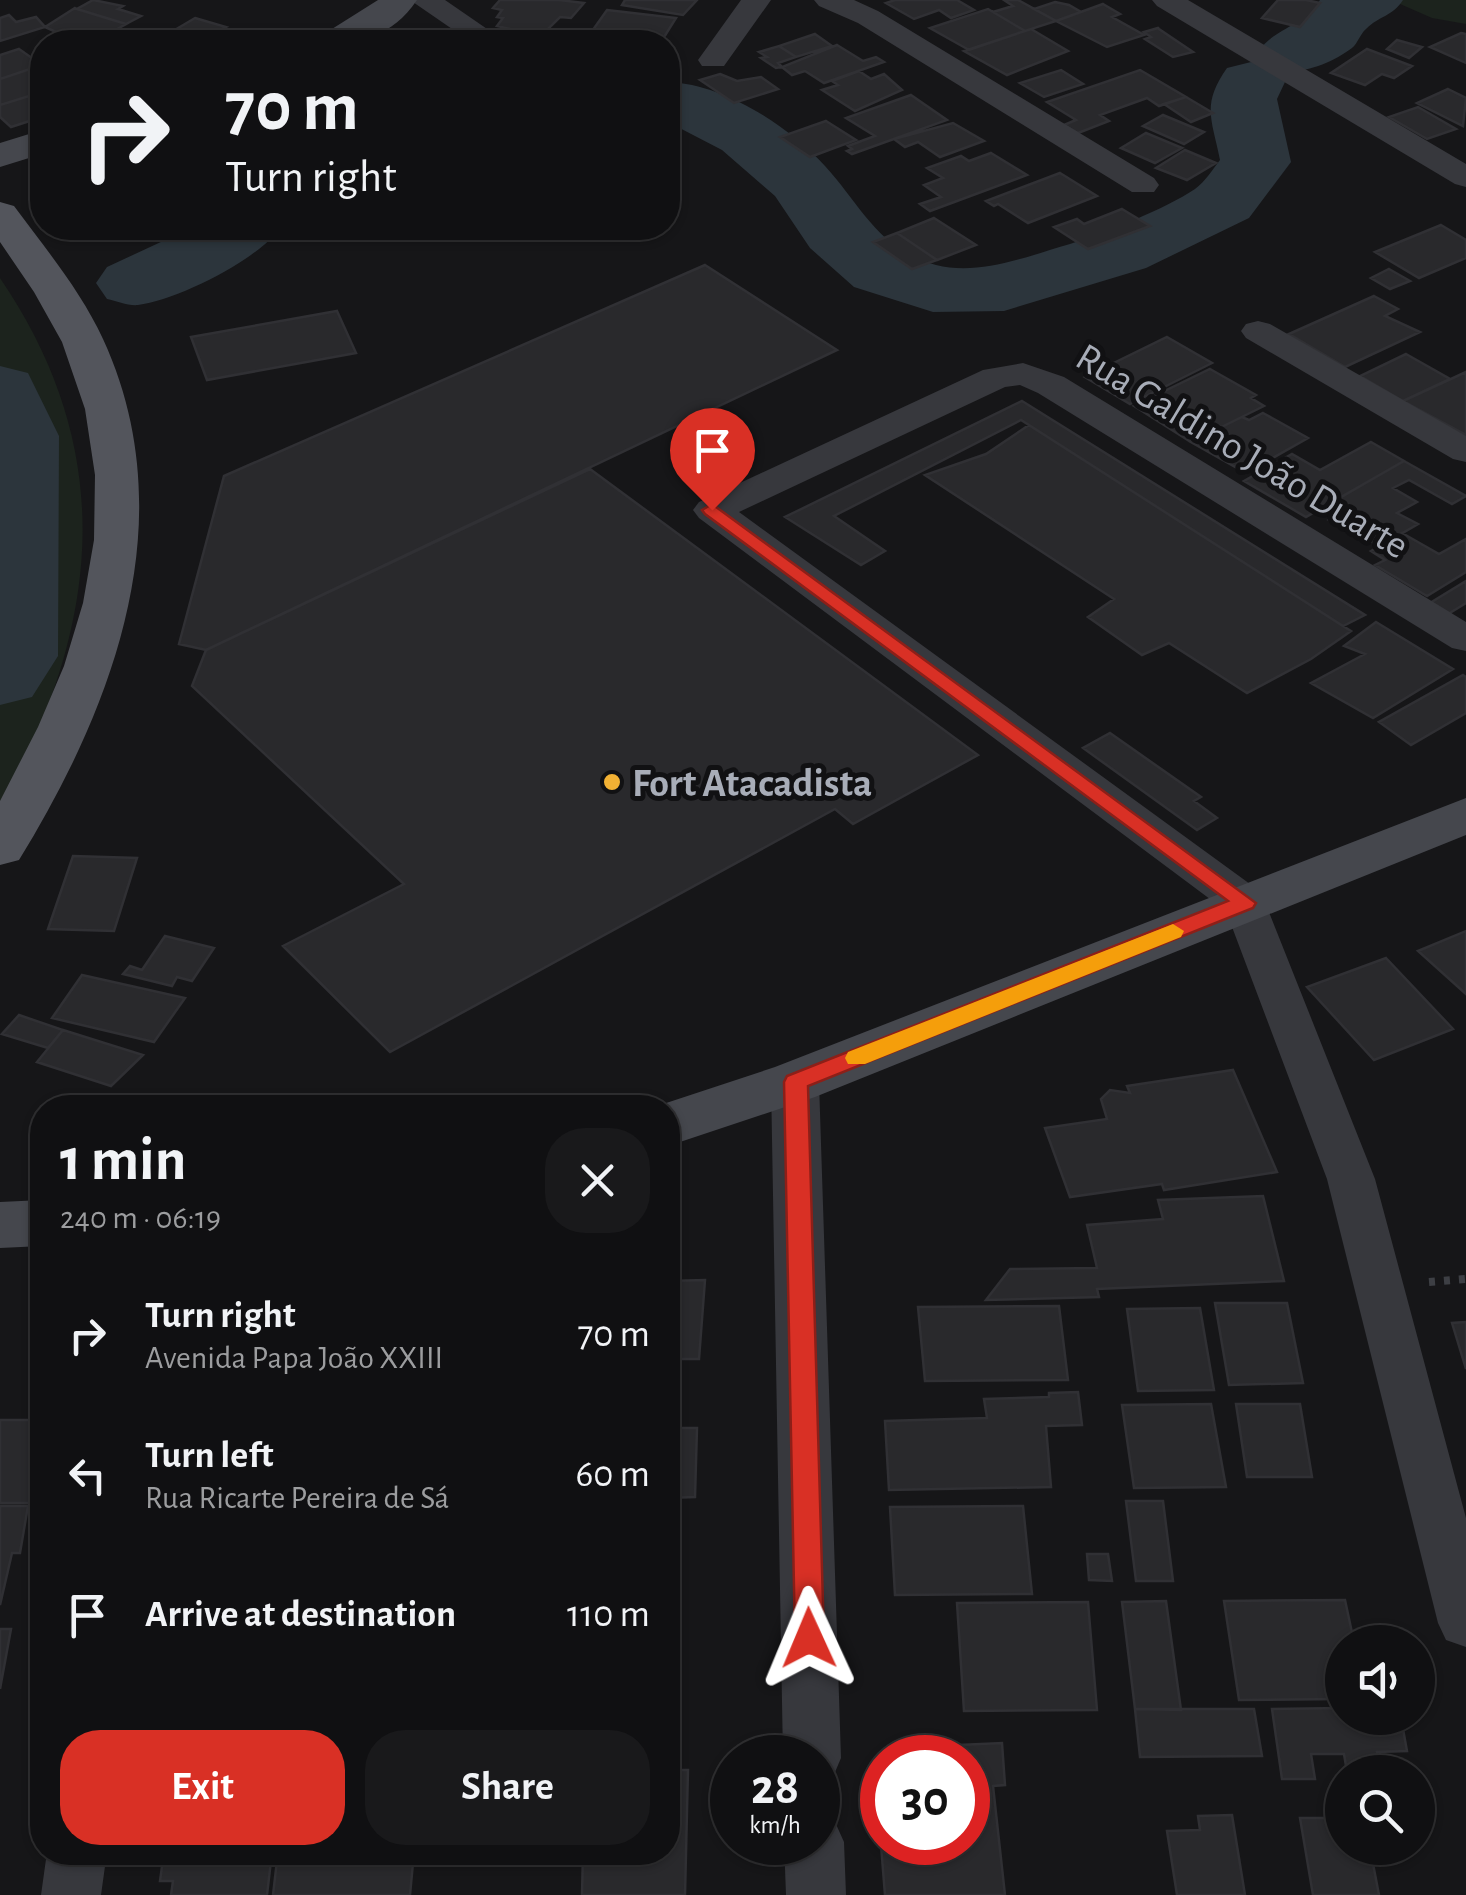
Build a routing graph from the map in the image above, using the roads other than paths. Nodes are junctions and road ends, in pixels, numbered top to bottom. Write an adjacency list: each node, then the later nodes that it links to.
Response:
1 (400, 0): 6 (main road)
2 (425, 0): 7 (street)
3 (756, 0): 8 (street)
4 (829, 0): 12 (street)
5 (1168, 0): 11 (street)
6 (358, 30)
7 (472, 30)
8 (713, 60)
9 (30, 146): 10 (main road)
10 (0, 155)
11 (1463, 171)
12 (1142, 185)
13 (0, 214): 18 (main road)
14 (1258, 332): 15 (street)
15 (1466, 451)
16 (1466, 639): 19 (street, Rua Galdino João Duarte)
17 (1466, 815): 19 (main road)
18 (0, 847)
19 (1245, 903): 20 (main road); 24 (street)
20 (796, 1082): 21 (main road); 25 (street)
21 (680, 1120)
22 (30, 1224): 23 (main road)
23 (0, 1225)
24 (1466, 1623)
25 (811, 1735)
26 (75, 1865): 28 (street)
27 (815, 1865): 29 (street)
28 (70, 1895)
29 (816, 1895)

